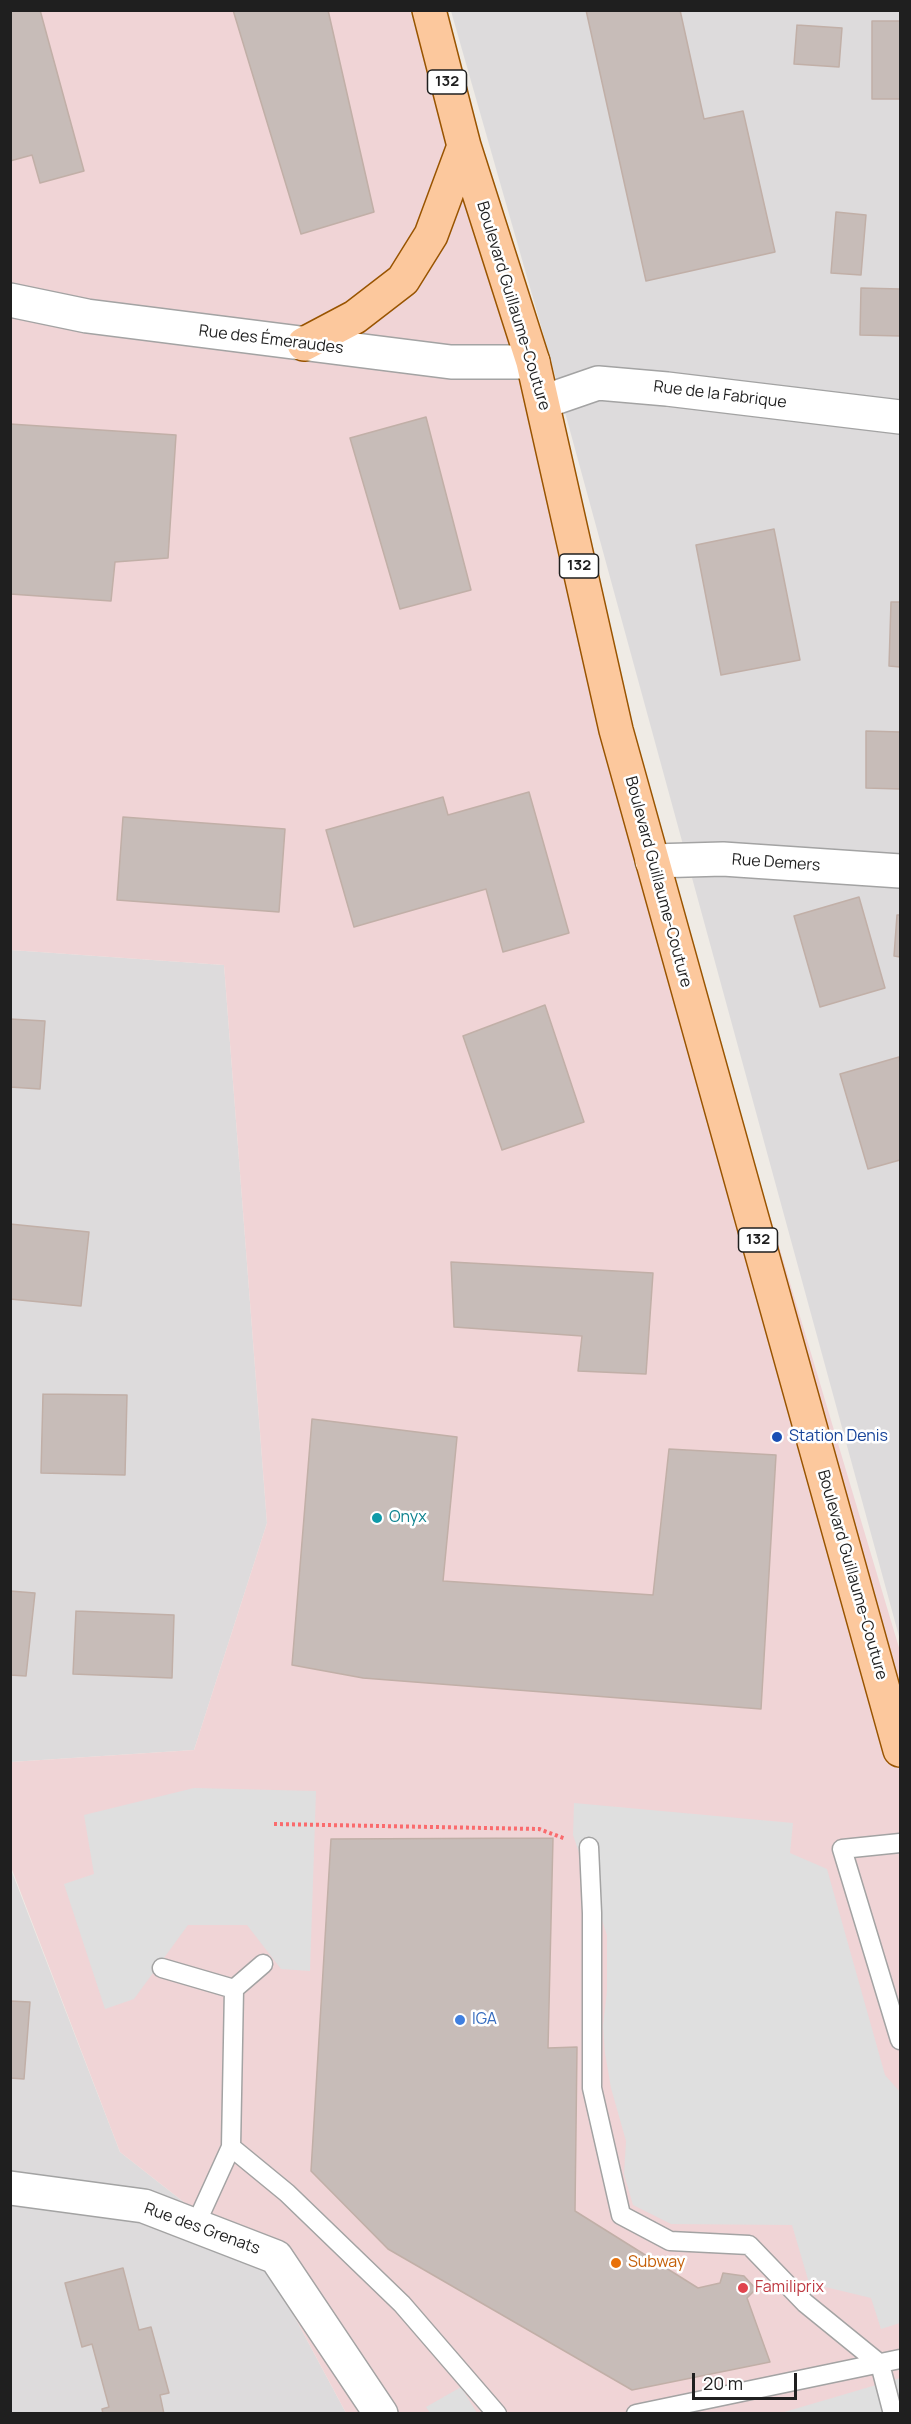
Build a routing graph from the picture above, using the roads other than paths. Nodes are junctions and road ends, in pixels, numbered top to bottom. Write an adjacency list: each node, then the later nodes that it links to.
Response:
1 (429, 10): 2 (main road, Boulevard Guillaume-Couture / 132)
2 (464, 146): 4 (main road); 5 (main road, Boulevard Guillaume-Couture / 132)
3 (10, 300): 4 (street, Rue des Émeraudes)
4 (304, 344): 5 (street, Rue des Émeraudes)
5 (533, 362): 6 (main road, Boulevard Guillaume-Couture / 132)
6 (543, 402): 7 (street, Rue de la Fabrique); 8 (main road, Boulevard Guillaume-Couture / 132)
7 (900, 417)
8 (652, 861): 9 (street, Rue Demers); 10 (main road, Boulevard Guillaume-Couture / 132)
9 (900, 871)
10 (900, 1750)
11 (900, 1843): 16 (lane)
12 (589, 1847): 22 (lane)
13 (263, 1964): 15 (lane)
14 (162, 1968): 15 (lane)
15 (234, 1989): 18 (lane)
16 (894, 1995): 17 (lane)
17 (900, 2040)
18 (231, 2147): 20 (lane); 24 (lane)
19 (10, 2188): 20 (street, Rue des Grenats)
20 (195, 2226): 23 (street, Rue des Grenats)
21 (900, 2359): 22 (lane)
22 (880, 2364): 25 (lane); 26 (lane)
23 (381, 2414)
24 (496, 2414)
25 (636, 2414)
26 (893, 2414)

